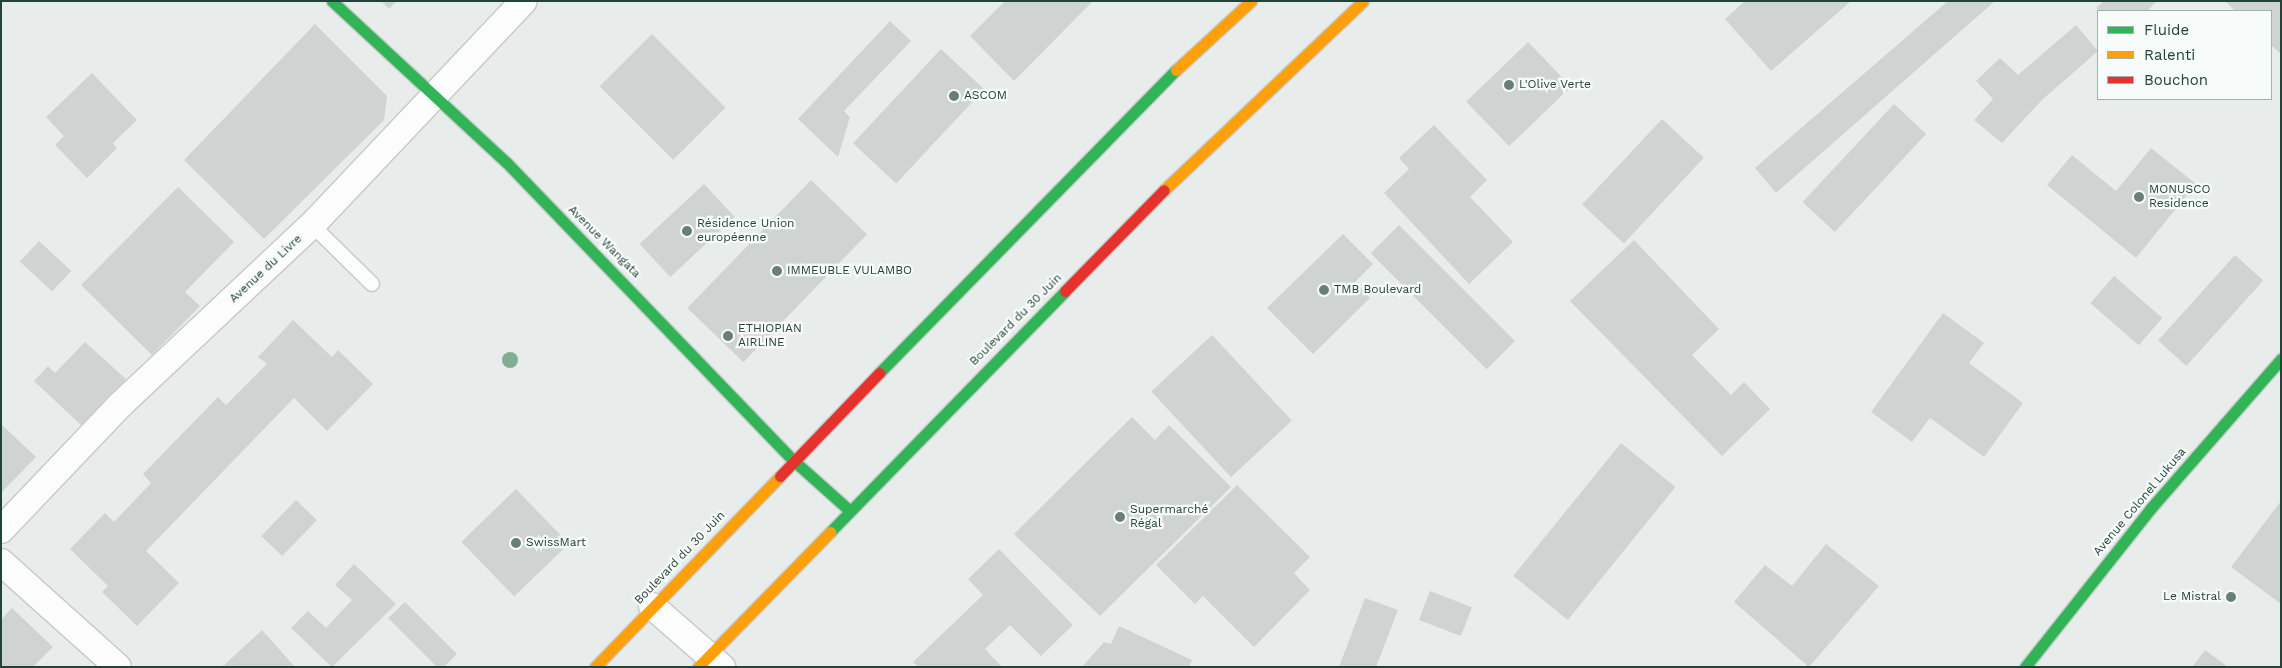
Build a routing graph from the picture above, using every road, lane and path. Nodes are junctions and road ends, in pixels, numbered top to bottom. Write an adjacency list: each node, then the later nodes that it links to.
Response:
1 (332, 1): 5 (main road, Avenue Wangata)
2 (524, 1): 5 (street, Avenue du Livre)
3 (1251, 1): 9 (main road, Boulevard du 30 Juin)
4 (1363, 1): 10 (main road, Boulevard du 30 Juin)
5 (436, 95): 6 (street, Avenue du Livre); 9 (main road, Avenue Wangata)
6 (312, 225): 7 (lane); 11 (street, Avenue du Livre)
7 (372, 284)
8 (2281, 359): 17 (main road, Avenue Colonel Lukusa)
9 (793, 460): 10 (main road, Avenue Wangata); 13 (main road, Boulevard du 30 Juin)
10 (849, 510): 14 (main road, Boulevard du 30 Juin)
11 (1, 530)
12 (1, 562): 15 (street)
13 (652, 606): 14 (street); 16 (main road, Boulevard du 30 Juin)
14 (709, 664)
15 (118, 667)
16 (594, 667)
17 (2025, 667)

